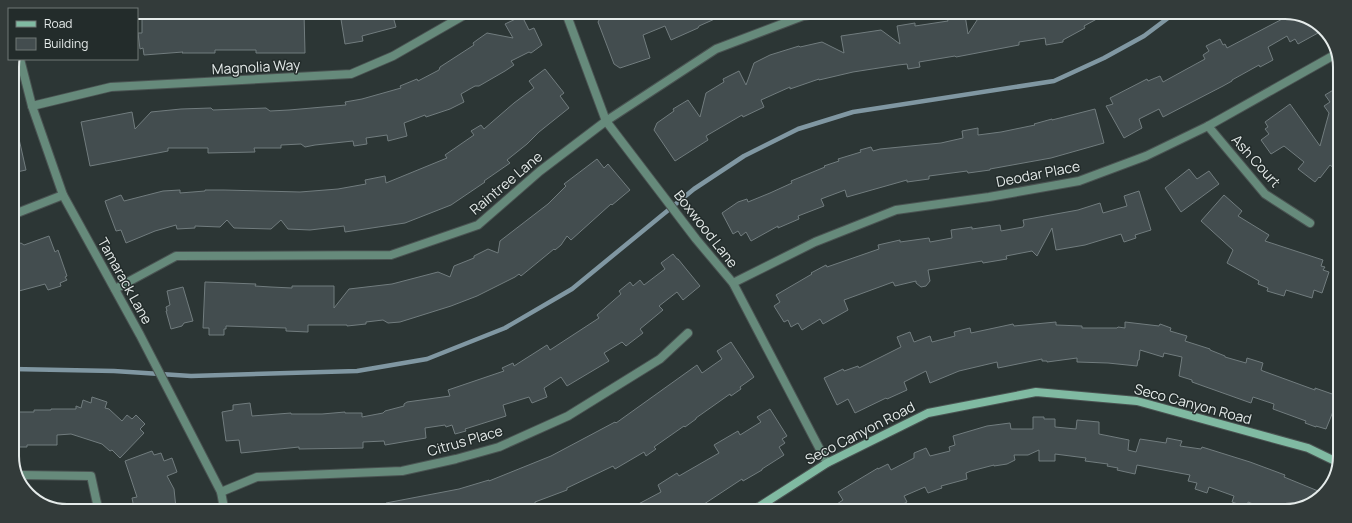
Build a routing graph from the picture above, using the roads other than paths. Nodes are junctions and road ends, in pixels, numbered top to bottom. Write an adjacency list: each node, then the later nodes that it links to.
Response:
1 (457, 19): 6 (street, Magnolia Way)
2 (568, 19): 7 (street, Boxwood Lane)
3 (795, 19): 7 (street, Raintree Lane)
4 (1332, 57): 8 (street, Deodar Place)
5 (20, 60): 6 (street, Tamarack Lane)
6 (32, 106): 9 (street, Tamarack Lane)
7 (606, 121): 12 (street, Boxwood Lane); 13 (street, Raintree Lane)
8 (1208, 126): 11 (street, Ash Court); 12 (street, Deodar Place)
9 (63, 195): 10 (street); 13 (street, Tamarack Lane)
10 (19, 212)
11 (1310, 223)
12 (733, 283): 16 (street, Boxwood Lane)
13 (114, 290): 18 (street, Tamarack Lane)
14 (688, 333): 18 (street, Citrus Place)
15 (1333, 460): 16 (street, Seco Canyon Road)
16 (827, 463): 21 (street, Seco Canyon Road)
17 (23, 475): 19 (street)
18 (221, 492): 20 (street, Tamarack Lane)
19 (97, 504)
20 (223, 504)
21 (763, 504)

